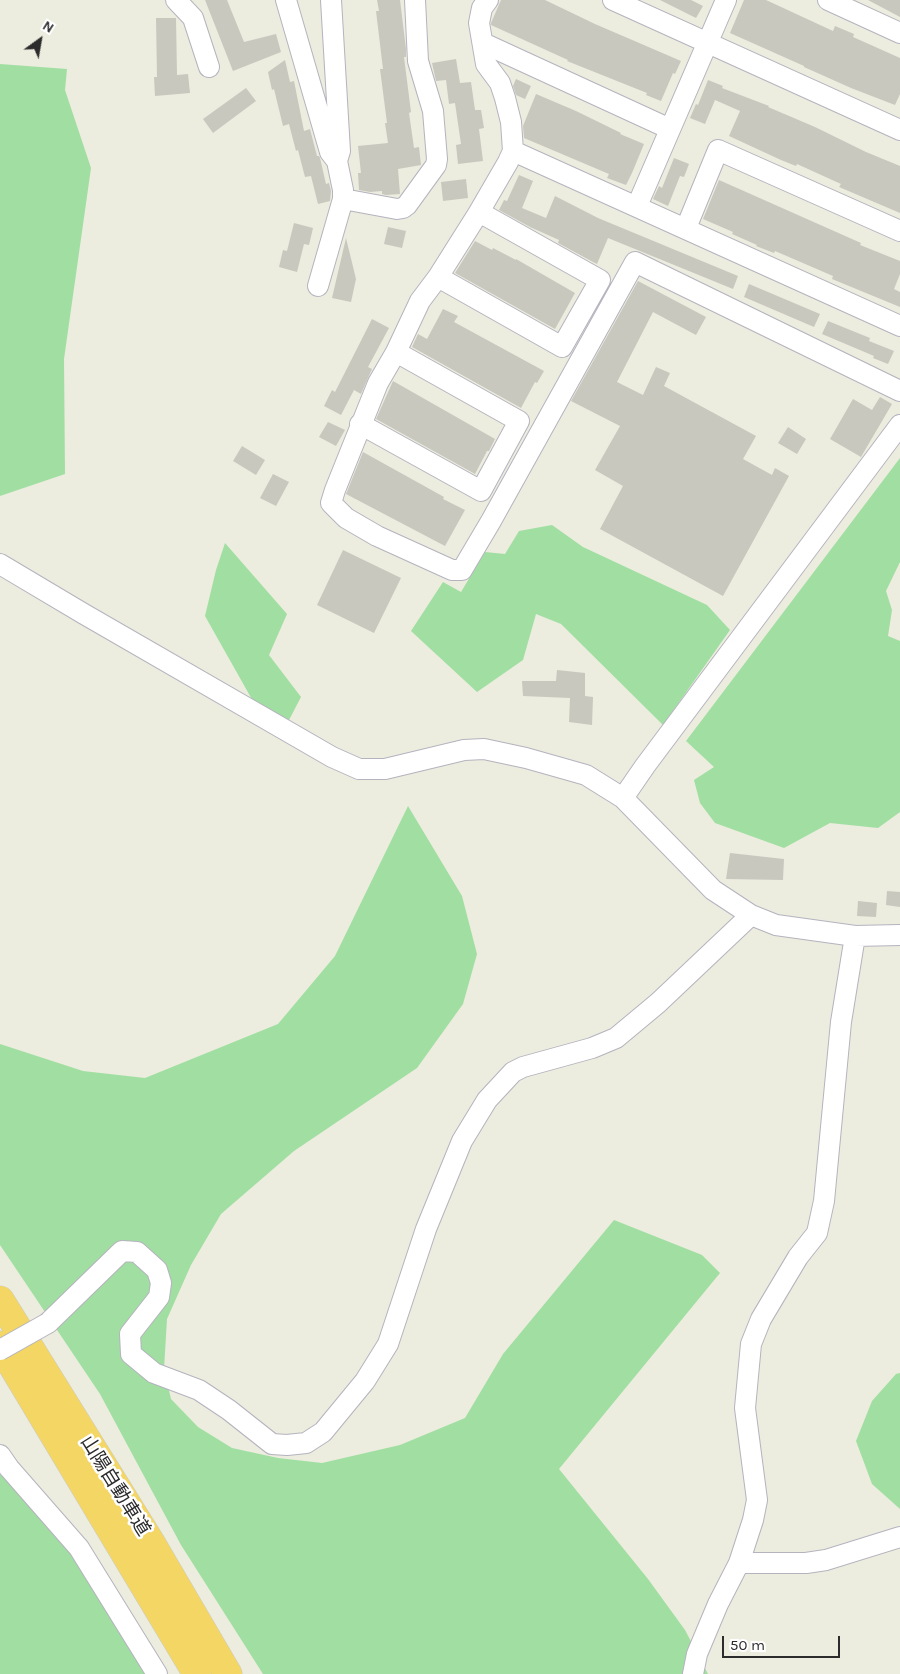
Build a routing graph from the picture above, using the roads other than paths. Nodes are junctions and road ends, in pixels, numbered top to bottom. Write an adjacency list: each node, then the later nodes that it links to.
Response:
1 (176, 0): 12 (street)
2 (286, 0): 16 (street)
3 (331, 0): 16 (street)
4 (414, 0): 17 (street)
5 (488, 0): 10 (street)
6 (613, 0): 11 (street)
7 (726, 0): 11 (street)
8 (828, 0): 9 (street)
9 (900, 33)
10 (483, 43): 13 (street); 15 (street)
11 (707, 43): 13 (street); 14 (street)
12 (209, 67)
13 (670, 129): 18 (street)
14 (900, 130)
15 (513, 150): 18 (street); 19 (street)
16 (337, 161): 17 (street)
17 (343, 199): 23 (street)
18 (637, 206): 20 (street)
19 (479, 212): 22 (street); 22 (street)
20 (686, 228): 21 (street); 24 (street)
21 (900, 231)
22 (438, 277): 25 (street)
23 (318, 286)
24 (900, 326)
25 (396, 352): 27 (street); 27 (street)
26 (900, 390): 27 (street)
27 (360, 424)
28 (900, 425): 30 (street)
29 (0, 564): 30 (street)
30 (623, 798): 31 (street)
31 (751, 915): 33 (street); 36 (street, bridge)
32 (900, 935): 33 (street)
33 (856, 936): 39 (street)
34 (0, 1300): 42 (highway, 山陽自動車道)
35 (0, 1345): 41 (highway, 山陽自動車道)
36 (0, 1350)
37 (0, 1455): 40 (street)
38 (900, 1538): 39 (street)
39 (739, 1563): 43 (street)
40 (157, 1674)
41 (196, 1674)
42 (228, 1674)
43 (692, 1674)

